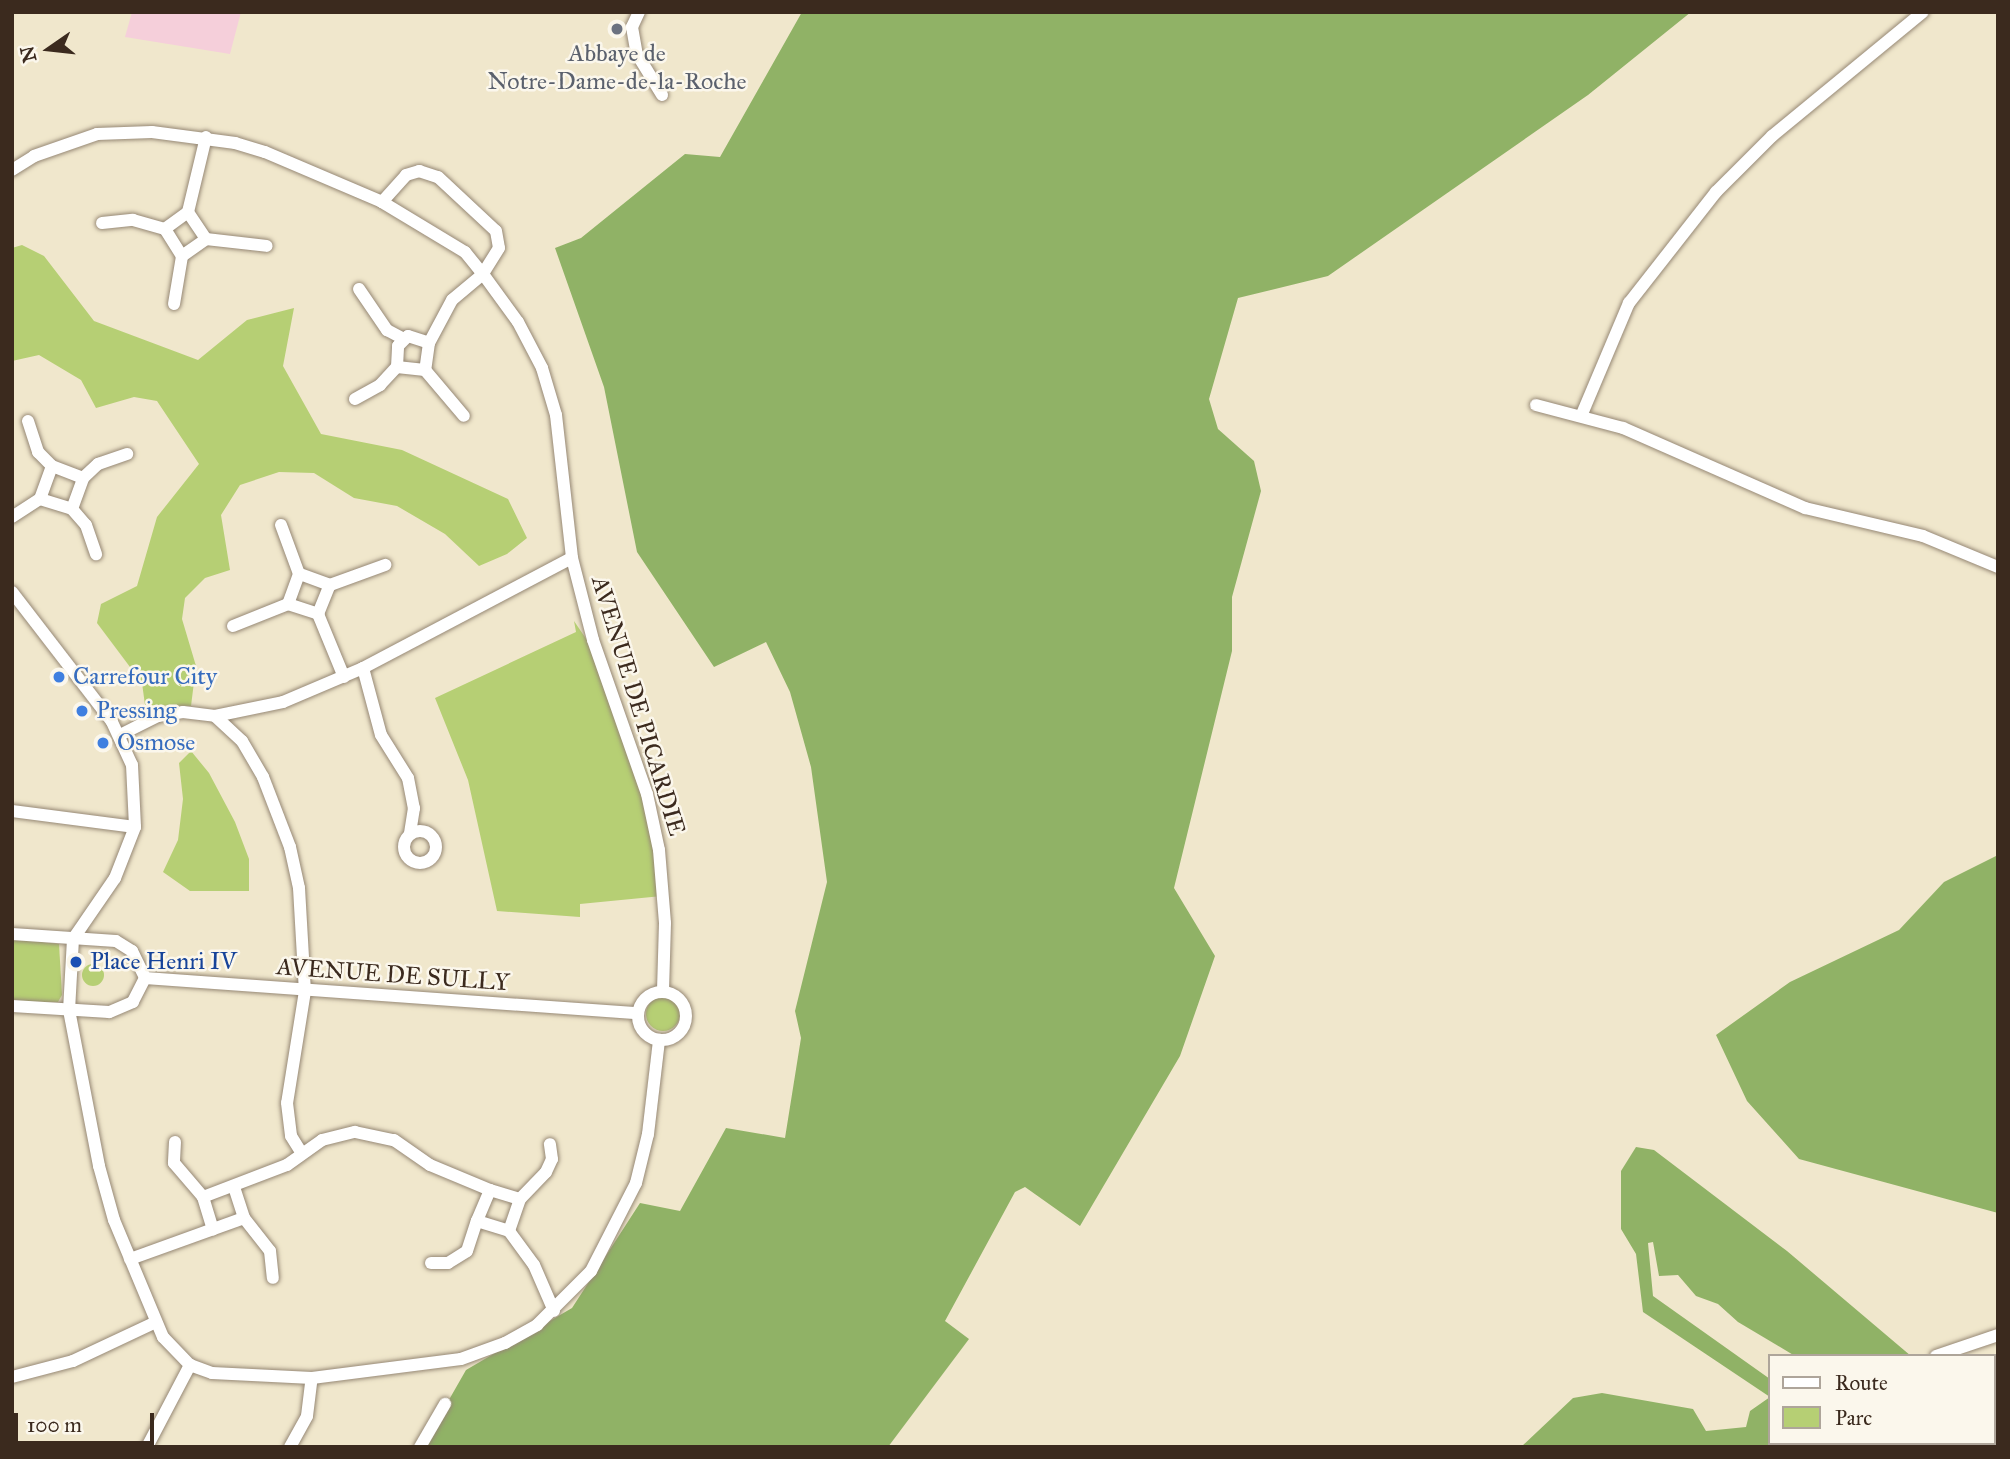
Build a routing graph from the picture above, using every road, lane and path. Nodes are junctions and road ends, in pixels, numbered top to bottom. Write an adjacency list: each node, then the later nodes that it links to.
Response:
1 (639, 12): 3 (street)
2 (1923, 12): 22 (street)
3 (662, 95)
4 (206, 137): 5 (street, AVENUE DE PICARDIE); 6 (street, AVENUE DE PICARDIE); 7 (street)
5 (12, 170)
6 (382, 202): 13 (street, AVENUE DE PICARDIE); 13 (street)
7 (188, 212): 9 (street); 10 (street)
8 (102, 223): 9 (street)
9 (164, 229): 12 (street)
10 (206, 239): 11 (street); 12 (street)
11 (267, 246)
12 (182, 256): 15 (street)
13 (483, 274): 17 (street); 33 (street, AVENUE DE PICARDIE)
14 (359, 289): 16 (street)
15 (174, 304)
16 (402, 338): 17 (street); 18 (street)
17 (429, 343): 19 (street)
18 (397, 367): 19 (street); 20 (street)
19 (425, 370): 23 (street)
20 (355, 399)
21 (1536, 405): 22 (street)
22 (1582, 414): 35 (street)
23 (464, 416)
24 (28, 421): 26 (street)
25 (127, 454): 27 (street)
26 (52, 466): 27 (street); 28 (street)
27 (83, 478): 29 (street)
28 (40, 499): 29 (street); 30 (street)
29 (72, 509): 32 (street)
30 (12, 517)
31 (281, 525): 36 (street)
32 (96, 554)
33 (572, 558): 42 (street); 53 (street, AVENUE DE PICARDIE)
34 (385, 565): 37 (street)
35 (1998, 567)
36 (299, 574): 37 (street); 39 (street)
37 (330, 585): 40 (street)
38 (12, 592): 45 (street)
39 (288, 604): 40 (street); 41 (street)
40 (318, 614): 43 (street)
41 (233, 626)
42 (363, 668): 43 (street); 48 (street)
43 (344, 677): 44 (street)
44 (215, 716): 45 (street); 52 (street)
45 (120, 735): 47 (street)
46 (12, 811): 47 (street)
47 (135, 827): 50 (street)
48 (410, 834)
49 (12, 934): 50 (street)
50 (73, 939): 51 (street); 55 (street)
51 (145, 978): 52 (street, AVENUE DE SULLY); 55 (street)
52 (305, 990): 56 (street, AVENUE DE SULLY); 60 (street)
53 (663, 992): 56 (street); 57 (street)
54 (12, 1006): 55 (street)
55 (69, 1010): 69 (street)
56 (638, 1013): 57 (street)
57 (659, 1040): 72 (street)
58 (175, 1142): 63 (street)
59 (550, 1144): 64 (street)
60 (301, 1152): 61 (street); 62 (street)
61 (234, 1187): 63 (street); 65 (street)
62 (490, 1190): 64 (street); 66 (street)
63 (203, 1197): 67 (street)
64 (520, 1199): 68 (street)
65 (244, 1218): 67 (street); 71 (street)
66 (477, 1221): 68 (street); 70 (street)
67 (213, 1229): 69 (street)
68 (509, 1231): 72 (street)
69 (130, 1259): 73 (street)
70 (431, 1263)
71 (273, 1279)
72 (554, 1311): 78 (street)
73 (156, 1322): 76 (street); 77 (street)
74 (1998, 1335): 75 (street)
75 (1942, 1354)
76 (190, 1365): 78 (street); 80 (street)
77 (12, 1377)
78 (312, 1378): 81 (street)
79 (445, 1404): 82 (street)
80 (147, 1447)
81 (290, 1447)
82 (420, 1447)

